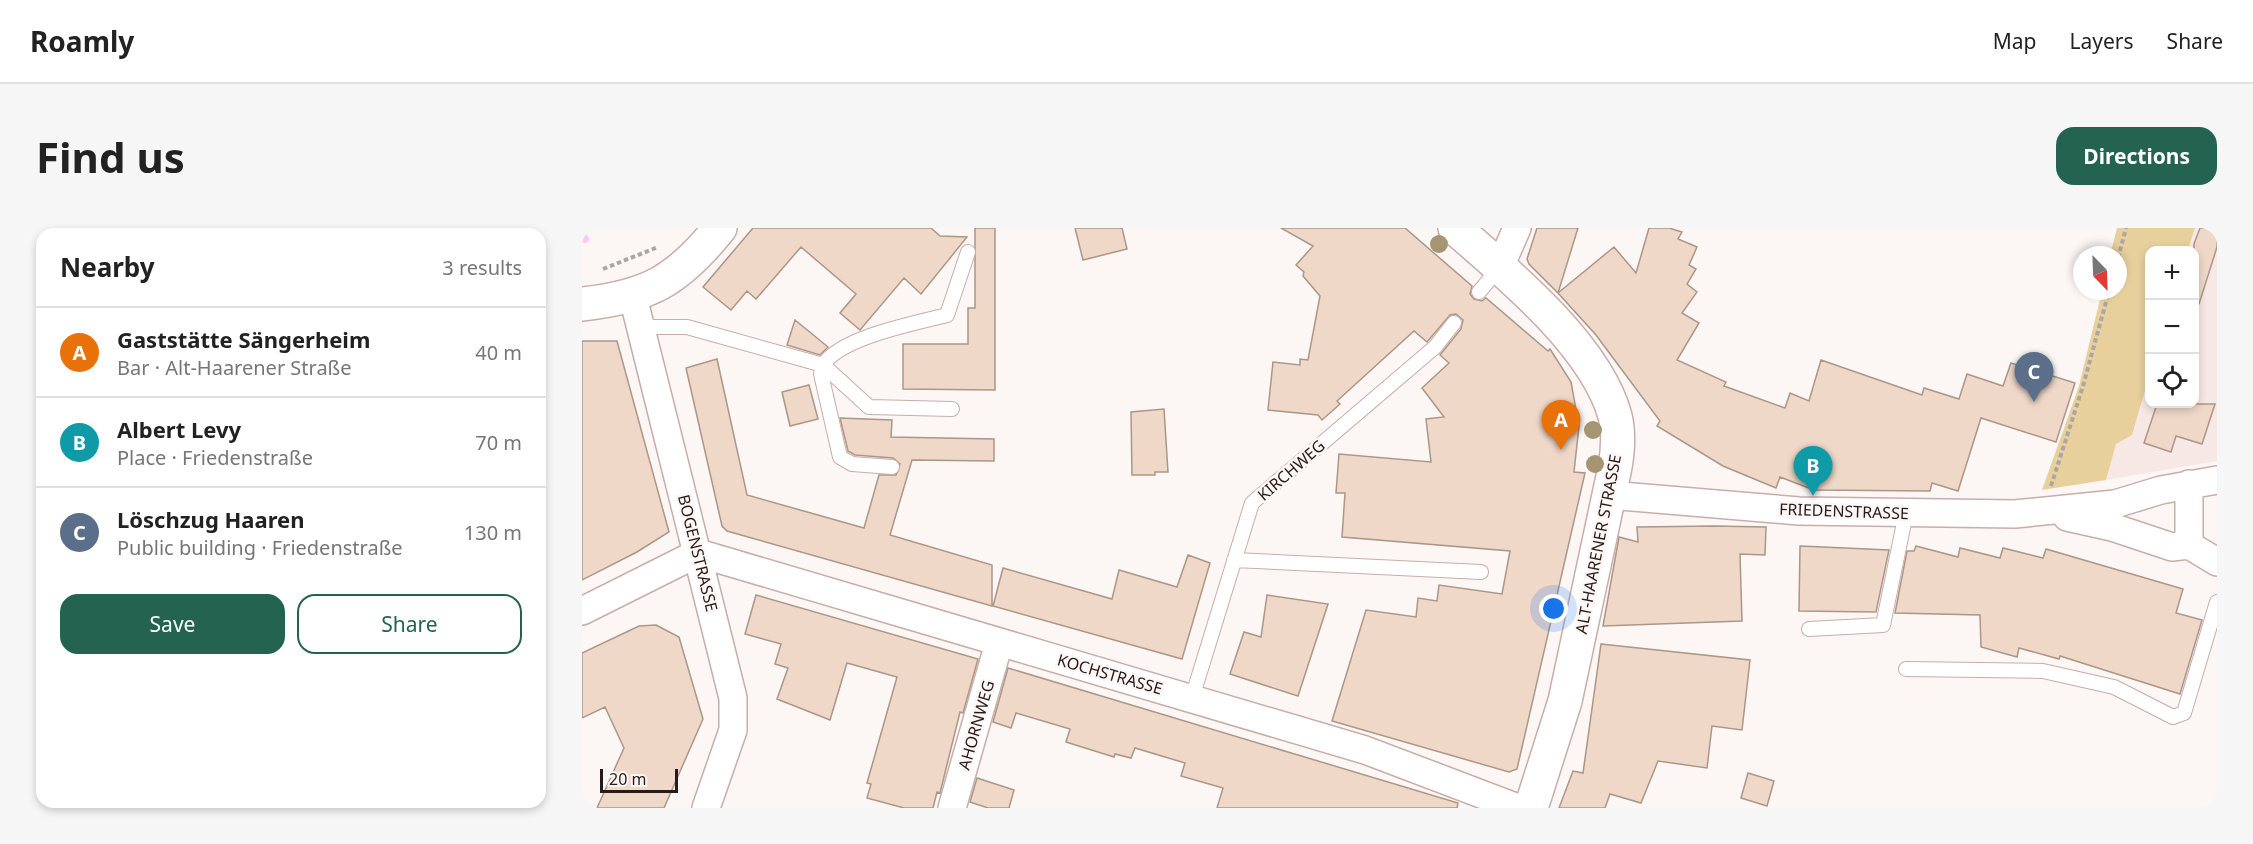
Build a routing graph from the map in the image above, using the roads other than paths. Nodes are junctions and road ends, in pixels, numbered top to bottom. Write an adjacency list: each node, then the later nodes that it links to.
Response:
1 (720, 228): 8 (main road)
2 (1455, 228): 5 (main road, ALT-HAARENER STRASSE)
3 (1517, 228): 5 (street)
4 (968, 252): 10 (lane)
5 (1500, 267): 6 (lane); 15 (main road, ALT-HAARENER STRASSE)
6 (1479, 292)
7 (582, 304): 8 (main road)
8 (637, 312): 10 (lane); 19 (street, BOGENSTRASSE)
9 (1454, 323): 20 (lane, KIRCHWEG)
10 (823, 365): 11 (lane); 12 (lane)
11 (952, 409)
12 (892, 467)
13 (2217, 480): 14 (street, FRIEDENSTRASSE)
14 (2189, 484): 16 (street, FRIEDENSTRASSE); 18 (street)
15 (1609, 495): 17 (street, FRIEDENSTRASSE); 32 (main road, ALT-HAARENER STRASSE)
16 (2043, 512): 17 (street, FRIEDENSTRASSE); 18 (street, FRIEDENSTRASSE)
17 (1906, 513): 25 (lane)
18 (2189, 545): 21 (street, FRIEDENSTRASSE)
19 (699, 553): 24 (street); 26 (street, KOCHSTRASSE); 29 (street, BOGENSTRASSE)
20 (1234, 560): 22 (lane); 28 (lane, KIRCHWEG)
21 (2217, 562)
22 (1481, 572)
23 (2217, 602): 27 (lane)
24 (582, 611)
25 (1809, 629)
26 (999, 643): 28 (street, KOCHSTRASSE); 30 (street, AHORNWEG)
27 (1906, 669)
28 (1192, 698): 31 (street, KOCHSTRASSE)
29 (706, 808)
30 (952, 808)
31 (1518, 808)
32 (1531, 808)

